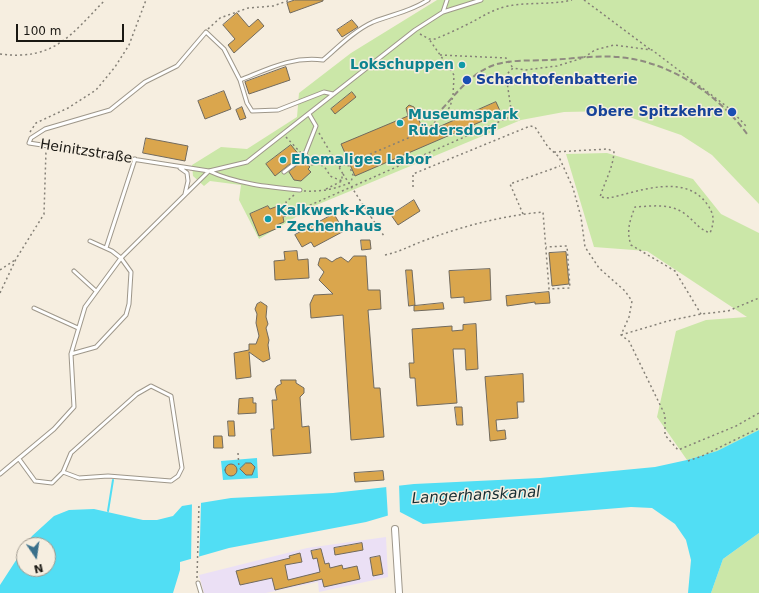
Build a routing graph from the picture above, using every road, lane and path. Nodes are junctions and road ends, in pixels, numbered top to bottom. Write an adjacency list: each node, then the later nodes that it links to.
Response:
1 (105, 0): 14 (path)
2 (146, 0): 23 (path)
3 (290, 0): 11 (path)
4 (428, 0): 17 (lane)
5 (447, 0): 9 (lane)
6 (481, 0): 9 (lane, Heinitzstraße)
7 (572, 0): 12 (path)
8 (584, 0): 13 (path)
9 (443, 12): 10 (lane, Heinitzstraße)
10 (415, 30): 12 (path); 18 (lane, Heinitzstraße)
11 (206, 32): 17 (lane); 23 (lane, Heinitzstraße)
12 (429, 39): 15 (path)
13 (652, 50): 16 (path); 21 (path)
14 (0, 54)
15 (440, 55): 16 (path); 29 (path, bridge)
16 (513, 68): 38 (path)
17 (240, 80): 18 (lane)
18 (333, 94): 19 (lane, Heinitzstraße)
19 (309, 114): 20 (lane); 22 (lane, Heinitzstraße)
20 (316, 126): 26 (lane); 32 (path)
21 (746, 126)
22 (284, 134): 26 (path); 33 (lane, Heinitzstraße)
23 (31, 138): 24 (lane, Heinitzstraße)
24 (46, 146): 27 (lane, Heinitzstraße); 48 (path)
25 (553, 152): 37 (path); 55 (path); 57 (path)
26 (305, 155): 28 (lane); 34 (lane)
27 (135, 159): 31 (lane, Heinitzstraße); 45 (lane)
28 (312, 163): 36 (path)
29 (347, 163): 32 (path); 39 (path)
30 (560, 166): 41 (path)
31 (179, 167): 33 (lane, Heinitzstraße); 40 (lane)
32 (339, 167): 35 (path)
33 (209, 171): 38 (lane); 40 (lane)
34 (284, 172)
35 (343, 174): 36 (path); 42 (path, bridge)
36 (342, 181): 39 (path)
37 (413, 187)
38 (300, 190): 39 (path)
39 (320, 191)
40 (185, 195): 47 (lane)
41 (523, 214): 44 (path); 46 (path)
42 (384, 236)
43 (90, 241): 45 (lane)
44 (546, 247): 44 (path)
45 (106, 248): 47 (lane)
46 (385, 254)
47 (121, 258): 51 (lane); 58 (lane)
48 (16, 259): 49 (path); 52 (path)
49 (0, 270)
50 (74, 271): 51 (lane)
51 (96, 291): 56 (lane)
52 (0, 293)
53 (759, 298): 55 (path)
54 (34, 308): 56 (lane)
55 (701, 314): 57 (path)
56 (78, 328): 58 (lane)
57 (622, 335): 59 (path)
58 (71, 354): 62 (lane)
59 (759, 413)
60 (759, 428): 63 (path)
61 (238, 453): 64 (path)
62 (19, 459): 65 (lane); 66 (lane)
63 (688, 461)
64 (239, 468)
65 (63, 472): 65 (lane)
66 (0, 474)
67 (199, 503): 69 (path)
68 (395, 529): 71 (street)
69 (198, 583): 70 (lane)
70 (201, 593)
71 (399, 593)

